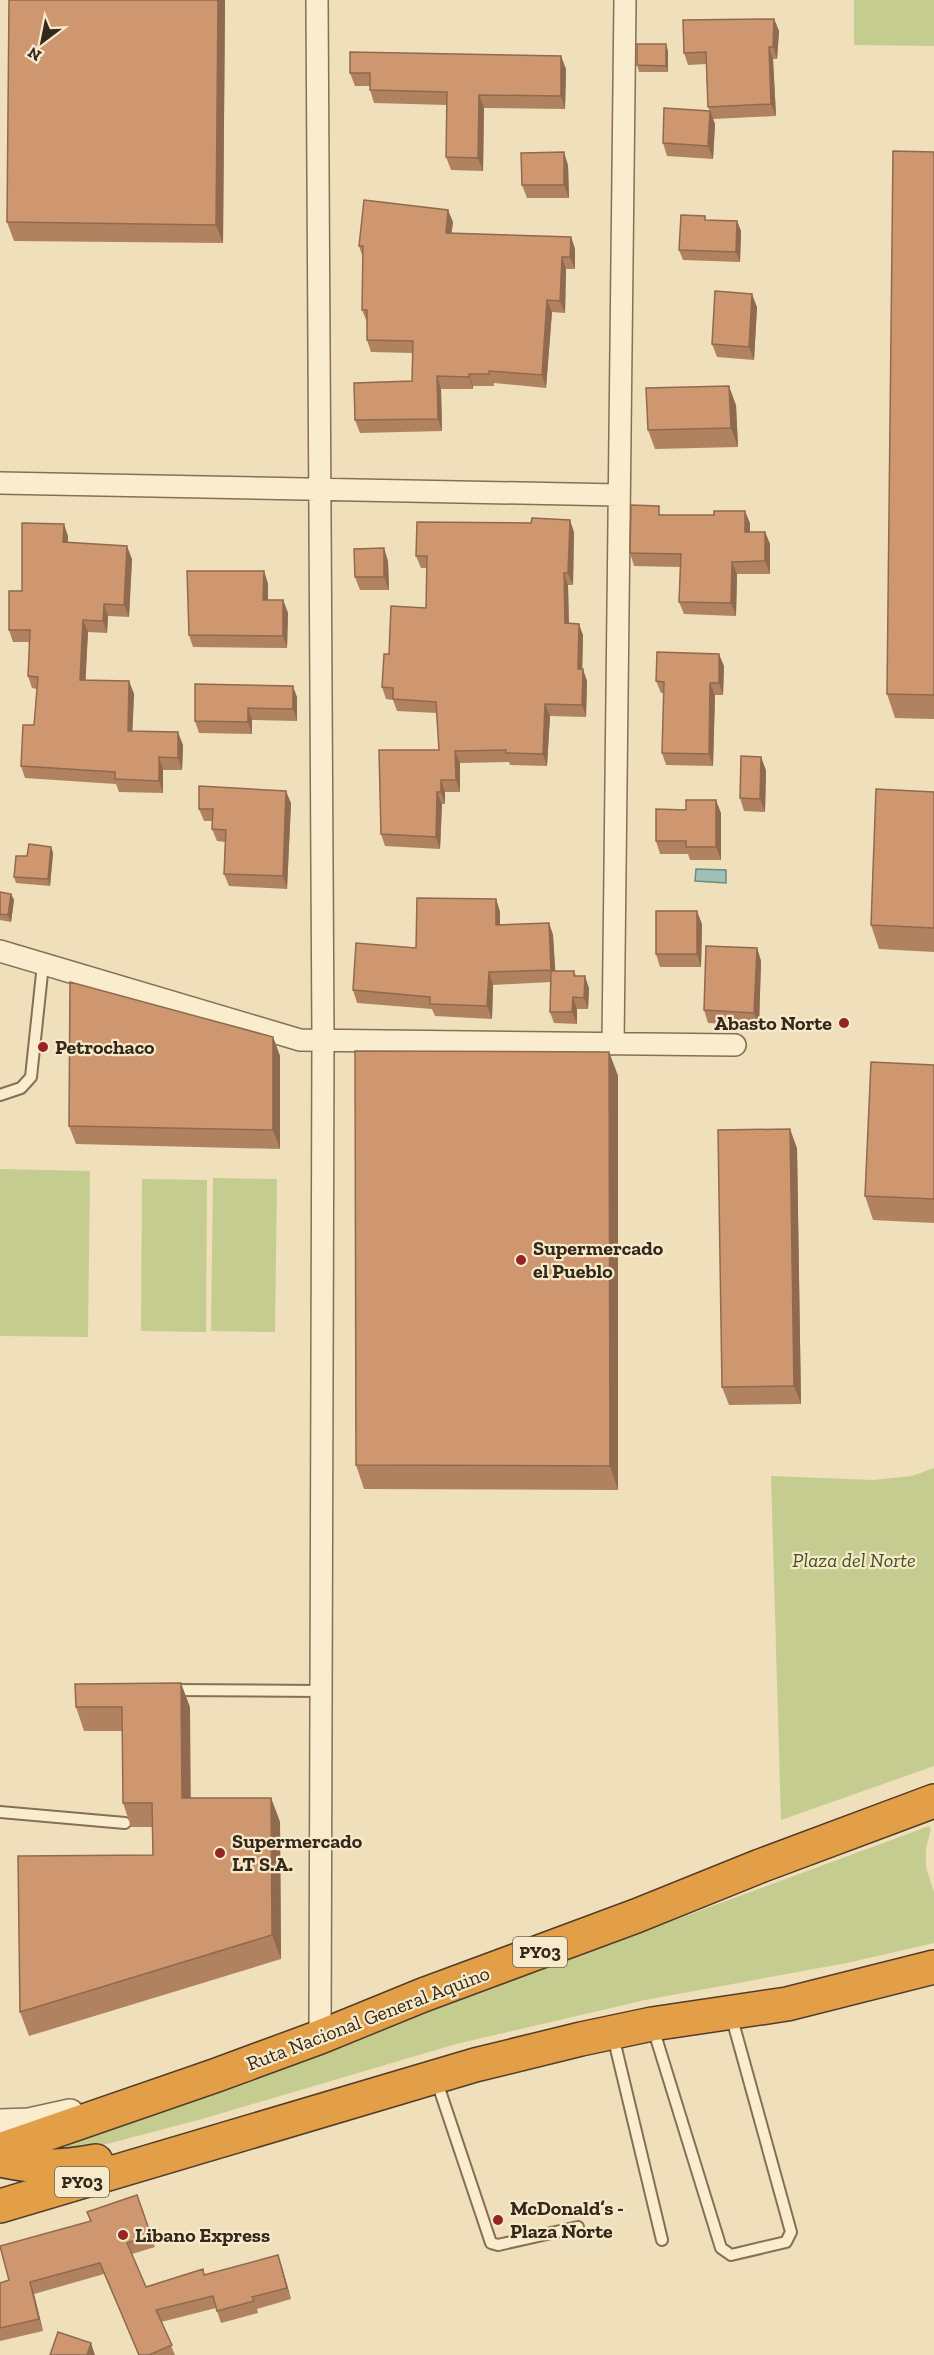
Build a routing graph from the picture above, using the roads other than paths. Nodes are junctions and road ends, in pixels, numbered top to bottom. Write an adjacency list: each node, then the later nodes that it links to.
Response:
1 (317, 0): 4 (street)
2 (625, 0): 5 (street)
3 (0, 483): 4 (street)
4 (320, 489): 5 (street); 8 (street)
5 (620, 495): 9 (street)
6 (0, 951): 7 (street)
7 (43, 964): 8 (street); 11 (lane)
8 (323, 1040): 9 (street); 13 (street)
9 (613, 1044): 10 (street)
10 (735, 1046)
11 (0, 1095)
12 (158, 1689): 13 (lane)
13 (321, 1691): 21 (street)
14 (934, 1801): 21 (highway, Ruta Nacional General Aquino / PY03)
15 (0, 1812): 16 (lane)
16 (126, 1823)
17 (934, 1967): 18 (highway, PY03)
18 (730, 2012): 19 (highway, PY03); 19 (lane)
19 (652, 2024): 20 (highway, PY03)
20 (612, 2032): 22 (highway, PY03); 30 (lane)
21 (321, 2037): 23 (highway, Ruta Nacional General Aquino / PY03)
22 (435, 2076): 27 (highway, PY03); 29 (lane)
23 (94, 2118): 24 (street); 25 (highway, Ruta Nacional General Aquino / PY03)
24 (0, 2123)
25 (0, 2150)
26 (0, 2160): 27 (highway)
27 (145, 2164): 28 (highway, PY03)
28 (0, 2206)
29 (578, 2227)
30 (662, 2240)

